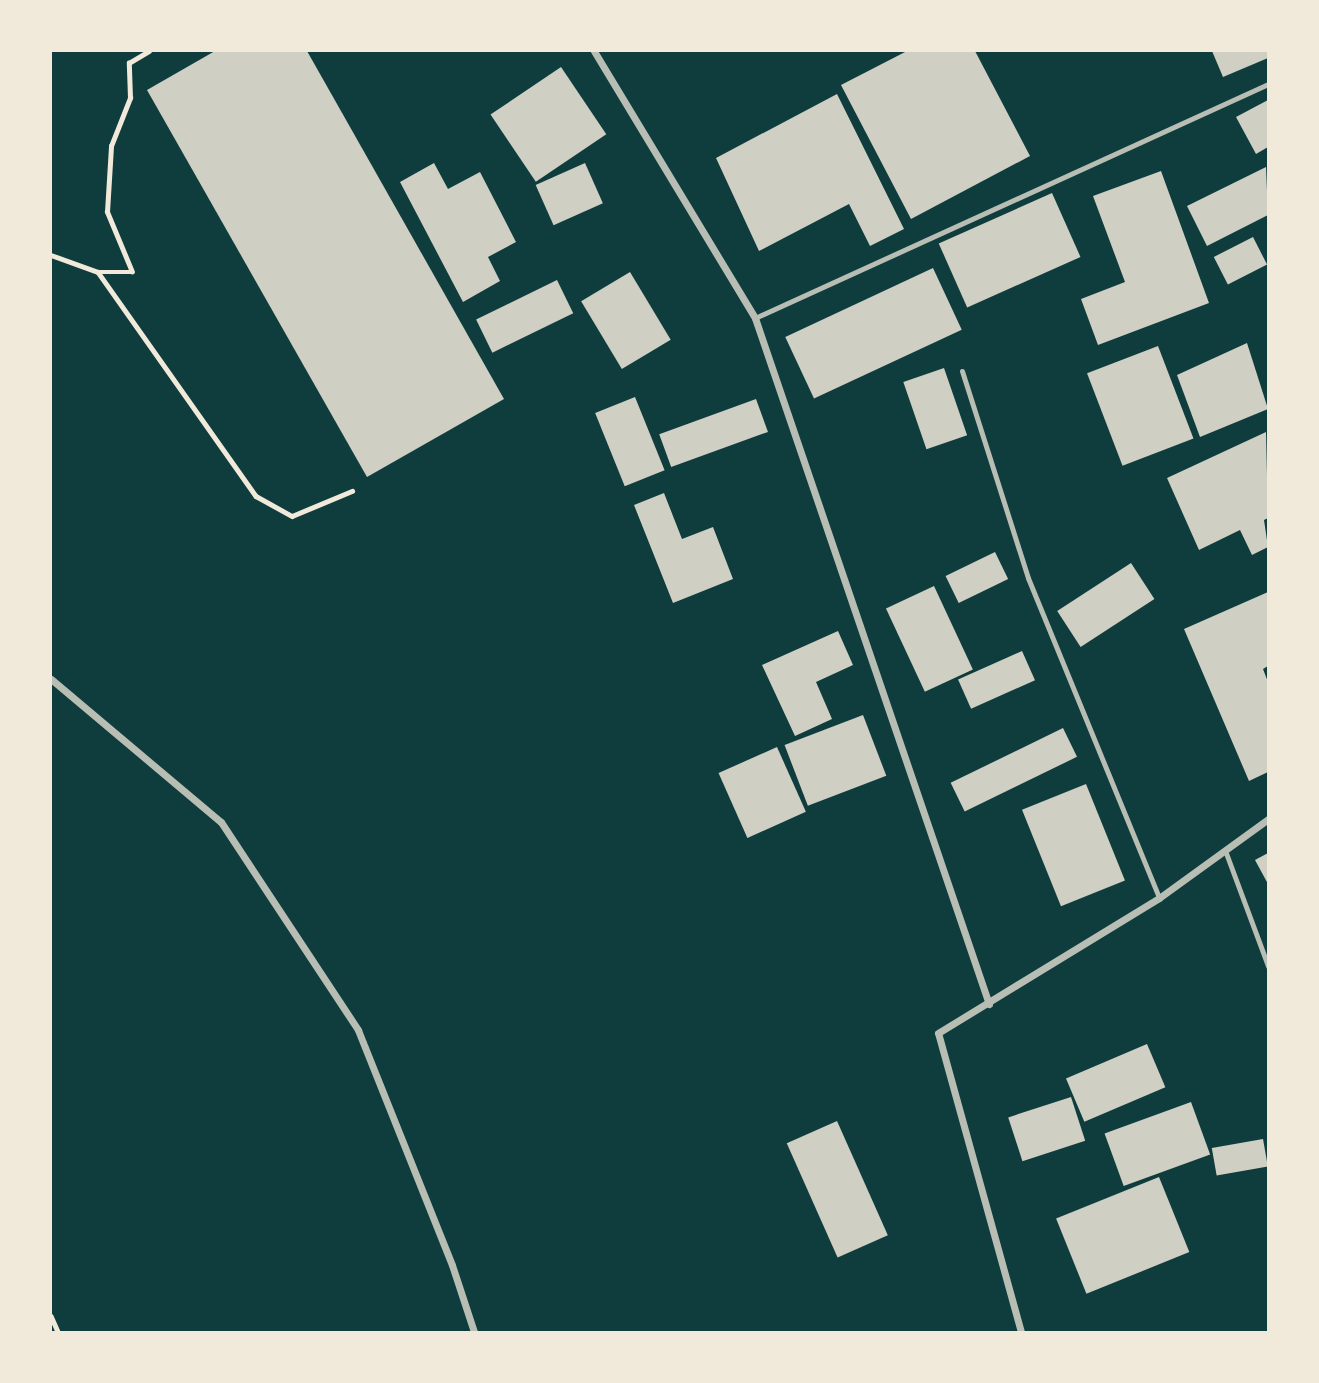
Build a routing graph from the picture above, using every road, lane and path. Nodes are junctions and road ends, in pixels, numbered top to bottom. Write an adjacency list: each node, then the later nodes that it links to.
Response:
1 (149, 51): 5 (path)
2 (594, 51): 6 (street)
3 (1268, 84): 6 (lane)
4 (51, 256): 5 (path)
5 (98, 272): 8 (path)
6 (755, 318): 14 (street)
7 (962, 371): 12 (lane)
8 (352, 491)
9 (51, 679): 17 (street)
10 (1268, 819): 11 (street)
11 (1226, 853): 12 (street); 13 (lane)
12 (1160, 898): 14 (street)
13 (1268, 966)
14 (989, 1004): 18 (street)
15 (51, 1316): 16 (path)
16 (58, 1332)
17 (474, 1332)
18 (1021, 1332)

